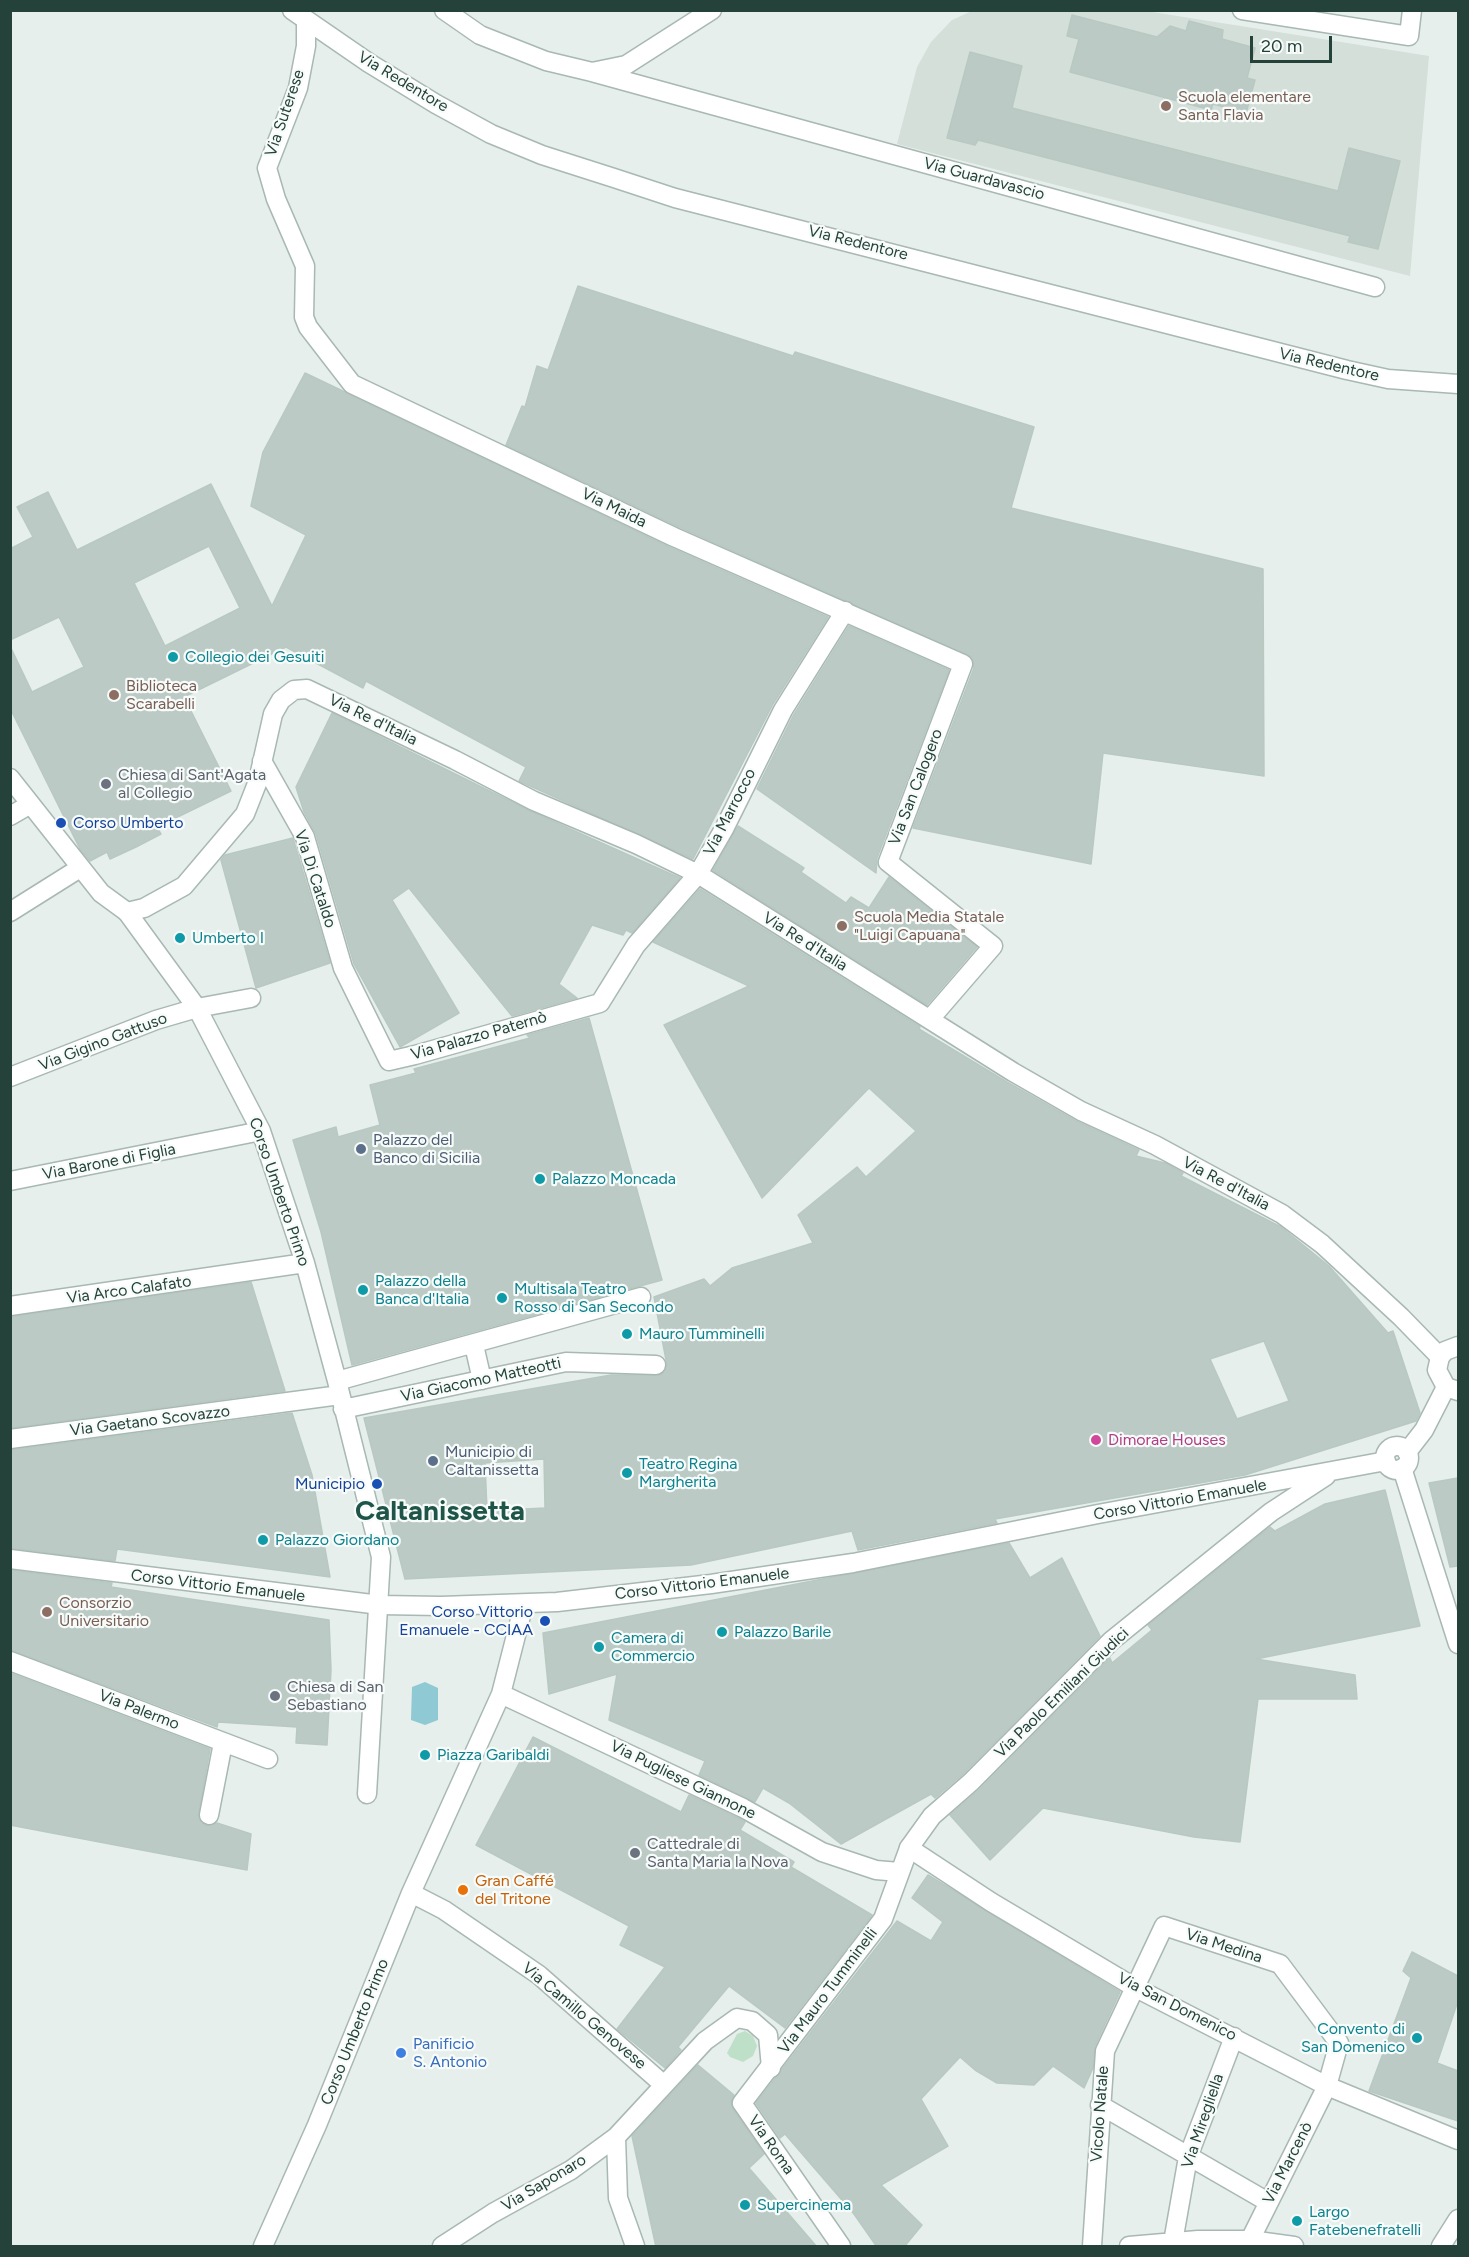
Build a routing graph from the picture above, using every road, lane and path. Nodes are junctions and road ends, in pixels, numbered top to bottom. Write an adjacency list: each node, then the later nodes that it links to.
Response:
1 (444, 10): 6 (street, Via Guardavascio)
2 (712, 10): 6 (street)
3 (1242, 10): 4 (street)
4 (1412, 10)
5 (301, 14): 8 (street, Via Suterese); 9 (street, Via Redentore)
6 (592, 72): 7 (street, Via Guardavascio)
7 (1375, 287)
8 (304, 307): 10 (street, Via Maida)
9 (1458, 384)
10 (845, 611): 11 (street, Via Maida); 17 (street, Via Marrocco)
11 (963, 664): 24 (street, Via San Calogero)
12 (262, 761): 17 (street, Via Re d'Italia); 19 (street, Via Re d'Italia); 20 (street, Via Di Cataldo)
13 (10, 778): 14 (street, Corso Umberto Primo)
14 (29, 805): 15 (street); 16 (street, Corso Umberto Primo)
15 (10, 816)
16 (80, 868): 18 (street); 19 (street, Corso Umberto Primo)
17 (698, 874): 22 (street, Via Marrocco); 24 (street, Via Re d'Italia)
18 (10, 912)
19 (127, 912): 23 (street, Corso Umberto Primo)
20 (343, 968): 22 (street, Via Palazzo Paternò)
21 (251, 998): 23 (street, Via Gigino Gattuso)
22 (600, 1003)
23 (197, 1008): 25 (street, Via Gigino Gattuso); 26 (street, Corso Umberto Primo)
24 (930, 1019): 33 (street, Via Re d'Italia)
25 (10, 1077)
26 (261, 1131): 27 (street, Via Barone di Figlia); 28 (street, Corso Umberto Primo)
27 (10, 1181)
28 (304, 1263): 30 (street, Via Arco Calafato); 37 (street, Corso Umberto Primo)
29 (641, 1297): 31 (street, Via Giacomo Matteotti)
30 (10, 1306)
31 (474, 1345): 35 (street); 37 (street, Via Giacomo Matteotti)
32 (1458, 1346): 33 (street)
33 (1440, 1357): 36 (street)
34 (656, 1365): 35 (street, Via Giacomo Matteotti)
35 (482, 1380): 37 (street, Via Giacomo Matteotti)
36 (1452, 1389): 39 (street)
37 (340, 1395): 38 (street, Via Gaetano Scovazzo); 43 (street, Corso Umberto Primo)
38 (10, 1439)
39 (1398, 1461): 40 (street, Corso Vittorio Emanuele); 44 (street)
40 (1334, 1471): 42 (street, Corso Vittorio Emanuele); 51 (street, Via Paolo Emiliani Giudici)
41 (10, 1559): 43 (street, Corso Vittorio Emanuele)
42 (524, 1604): 43 (street, Corso Vittorio Emanuele); 46 (street)
43 (380, 1605): 49 (street)
44 (1458, 1644)
45 (10, 1661): 47 (street, Via Palermo)
46 (501, 1694): 52 (street, Via Pugliese Giannone); 53 (street, Corso Umberto Primo)
47 (223, 1743): 48 (street, Via Palermo); 50 (street)
48 (268, 1759)
49 (368, 1794)
50 (209, 1815)
51 (909, 1848): 52 (street, Via Paolo Emiliani Giudici); 54 (street, Via San Domenico)
52 (899, 1872): 56 (street, Via Mauro Tumminelli)
53 (411, 1893): 57 (street, Via Camillo Genovese); 68 (street, Corso Umberto Primo)
54 (1134, 1987): 55 (street, Via San Domenico); 58 (street, Via Medina); 60 (street, Vicolo Natale)
55 (1234, 2037): 58 (street, Via San Domenico); 63 (street, Via Miregliella)
56 (771, 2068): 57 (street, Via Saponaro); 59 (street, Via Mauro Tumminelli)
57 (664, 2085): 61 (street, Via Saponaro)
58 (1327, 2086): 62 (street, Via San Domenico); 64 (street, Via Marcenò)
59 (742, 2103): 71 (street, Via Roma)
60 (1100, 2105): 63 (street); 72 (street, Vicolo Natale)
61 (616, 2137): 69 (street, Via Saponaro); 70 (street)
62 (1458, 2140)
63 (1188, 2157): 64 (street); 67 (street, Via Miregliella)
64 (1268, 2202): 66 (street, Via Marcenò)
65 (1458, 2219): 75 (street)
66 (1250, 2240): 67 (street); 74 (street)
67 (1173, 2242): 73 (street)
68 (263, 2247)
69 (442, 2247)
70 (635, 2247)
71 (841, 2247)
72 (1092, 2247)
73 (1129, 2247)
74 (1294, 2247)
75 (1441, 2247)

